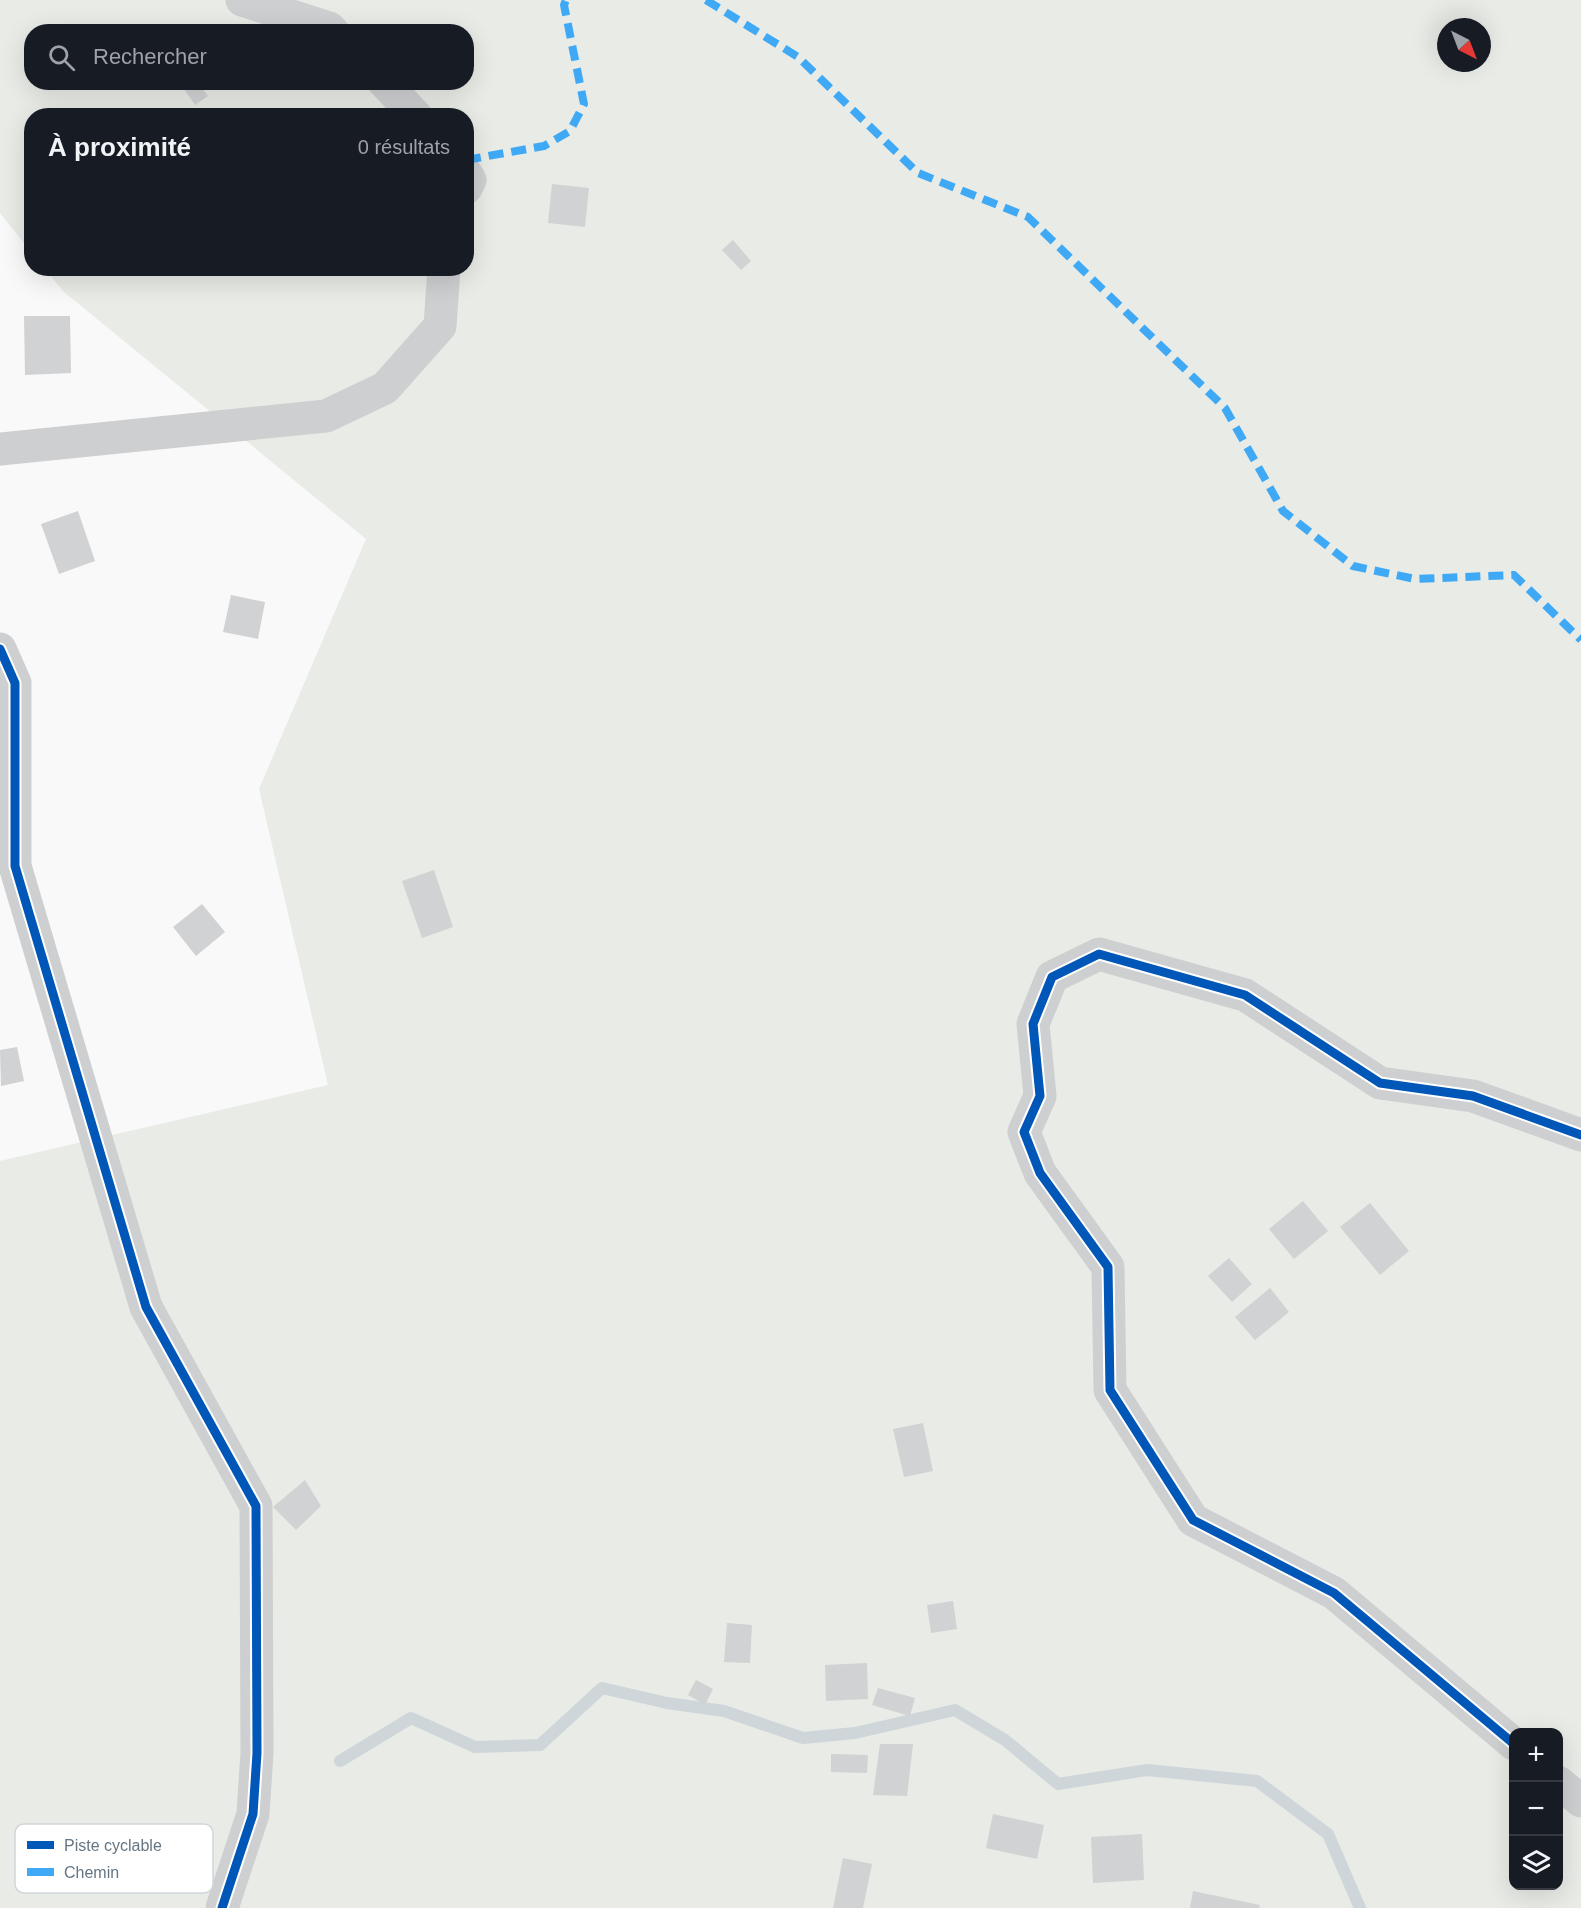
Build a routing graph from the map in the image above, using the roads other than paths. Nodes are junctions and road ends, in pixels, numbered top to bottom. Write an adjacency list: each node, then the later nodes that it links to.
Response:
1 (242, 0): 2 (street)
2 (317, 24)
3 (392, 90): 4 (street)
4 (408, 108)
5 (443, 276): 6 (street)
6 (0, 449)
7 (0, 649): 12 (street)
8 (1581, 1135): 9 (street)
9 (1509, 1740)
10 (1563, 1786): 11 (street)
11 (1581, 1801)
12 (222, 1908)

